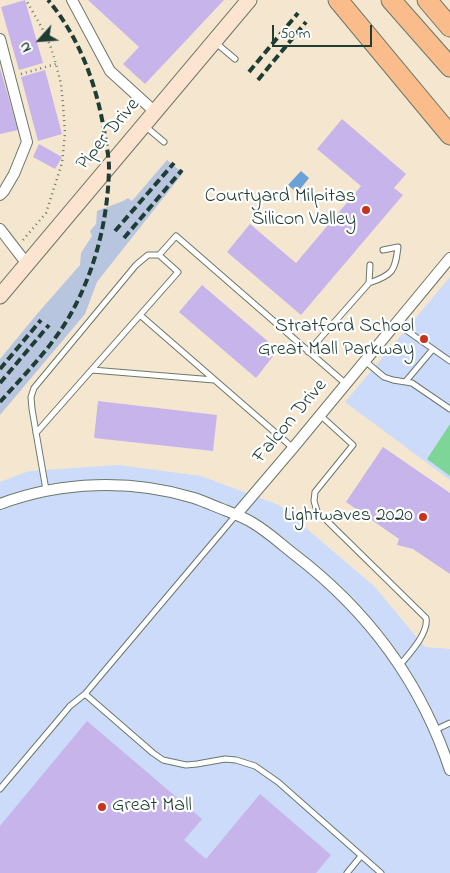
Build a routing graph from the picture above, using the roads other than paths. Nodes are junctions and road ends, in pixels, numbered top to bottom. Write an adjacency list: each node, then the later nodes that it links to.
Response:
1 (72, 0): 11 (street)
2 (249, 0): 8 (street, Piper Drive)
3 (338, 0): 12 (highway)
4 (391, 0): 10 (highway)
5 (427, 0): 6 (highway)
6 (450, 26)
7 (0, 39): 17 (street)
8 (214, 41): 9 (lane); 11 (street, Piper Drive)
9 (235, 59)
10 (450, 67)
11 (154, 111): 14 (street, Piper Drive)
12 (431, 113): 13 (highway); 15 (highway)
13 (450, 123)
14 (143, 125): 16 (lane); 22 (street, Piper Drive)
15 (450, 135)
16 (164, 142)
17 (0, 195)
18 (0, 229): 22 (street)
19 (383, 250): 24 (lane)
20 (159, 255): 26 (lane); 29 (lane); 38 (lane)
21 (450, 258): 27 (street, Falcon Drive)
22 (27, 264): 25 (street, Piper Drive)
23 (370, 265): 24 (lane)
24 (369, 283): 29 (lane)
25 (0, 296)
26 (140, 316): 32 (lane); 33 (lane)
27 (396, 323): 28 (lane); 30 (street, Falcon Drive)
28 (432, 349): 31 (lane); 34 (lane)
29 (308, 352): 35 (lane)
30 (365, 361): 34 (lane); 35 (street, Falcon Drive)
31 (450, 361)
32 (92, 370): 33 (lane); 38 (lane)
33 (215, 380): 39 (lane)
34 (406, 381): 36 (lane)
35 (346, 384): 37 (street, Falcon Drive)
36 (450, 409)
37 (320, 415): 39 (street, Falcon Drive); 43 (lane)
38 (36, 433): 40 (lane)
39 (293, 448): 42 (street, Falcon Drive)
40 (46, 491): 41 (street); 42 (street)
41 (0, 504)
42 (236, 515): 43 (street); 44 (lane)
43 (400, 665): 46 (street)
44 (84, 694): 48 (lane); 49 (lane)
45 (450, 723): 46 (lane)
46 (435, 730): 47 (street)
47 (450, 770)
48 (0, 789)
49 (361, 856): 50 (lane); 51 (lane)
50 (347, 873)
51 (381, 873)

